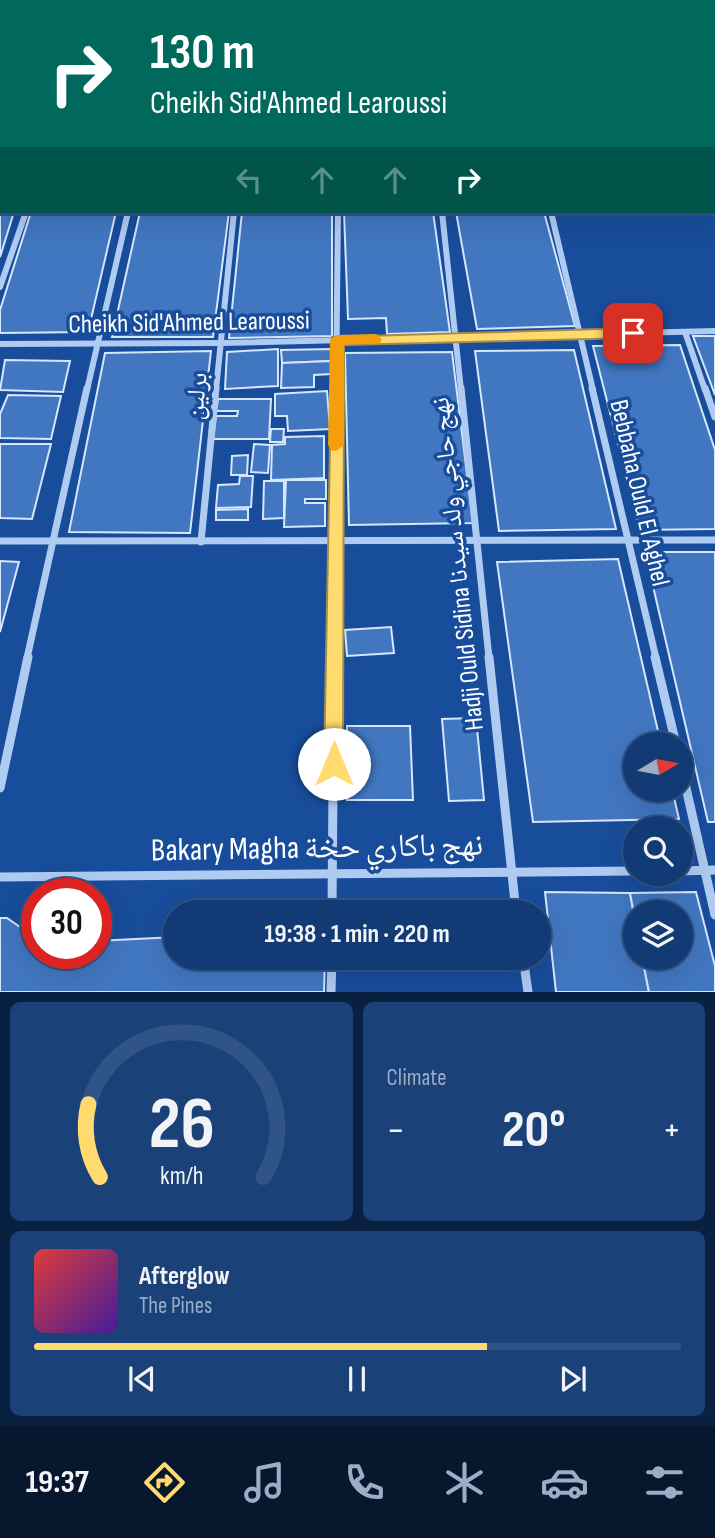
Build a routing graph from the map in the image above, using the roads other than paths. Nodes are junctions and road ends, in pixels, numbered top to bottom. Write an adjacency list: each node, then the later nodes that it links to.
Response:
1 (143, 0): 2 (street)
2 (193, 0)
3 (25, 214): 9 (street)
4 (128, 214): 15 (street)
5 (234, 214): 16 (street, برلين)
6 (338, 214): 14 (street)
7 (442, 214): 13 (street, Hadji Ould Sidina نهج حاجي ولد سيدنا)
8 (551, 214): 12 (street, Bebbaha Ould El Aghel)
9 (0, 286)
10 (715, 331): 11 (street, Cheikh Sid'Ahmed Learoussi)
11 (685, 332): 12 (street, Cheikh Sid'Ahmed Learoussi); 18 (street)
12 (580, 335): 13 (street, Cheikh Sid'Ahmed Learoussi); 22 (street, Bebbaha Ould El Aghel)
13 (455, 338): 14 (street, Cheikh Sid'Ahmed Learoussi); 25 (street, Hadji Ould Sidina نهج حاجي ولد سيدنا)
14 (337, 340): 16 (street, Cheikh Sid'Ahmed Learoussi); 24 (street)
15 (96, 342): 16 (street, Cheikh Sid'Ahmed Learoussi); 17 (street, Cheikh Sid'Ahmed Learoussi); 21 (street)
16 (221, 343): 23 (street, برلين)
17 (0, 344)
18 (715, 418)
19 (715, 540): 22 (street)
20 (0, 541): 21 (street)
21 (52, 541): 23 (street); 27 (street)
22 (629, 541): 25 (street); 26 (street, Bebbaha Ould El Aghel)
23 (201, 542): 24 (street)
24 (335, 542): 25 (street); 32 (street)
25 (476, 542): 31 (street, Hadji Ould Sidina نهج حاجي ولد سيدنا)
26 (673, 732)
27 (0, 788)
28 (691, 802): 29 (street)
29 (710, 870): 36 (street)
30 (623, 871): 31 (street, Bakary Magha نهج باكاري حخة)
31 (511, 872): 32 (street, Bakary Magha نهج باكاري حخة); 35 (street, Hadji Ould Sidina نهج حاجي ولد سيدنا)
32 (333, 874): 33 (street, Bakary Magha نهج باكاري حخة); 34 (street)
33 (0, 877)
34 (332, 900)
35 (514, 900)
36 (715, 915)
37 (332, 970): 39 (street)
38 (525, 970): 40 (street)
39 (331, 992)
40 (528, 992)

